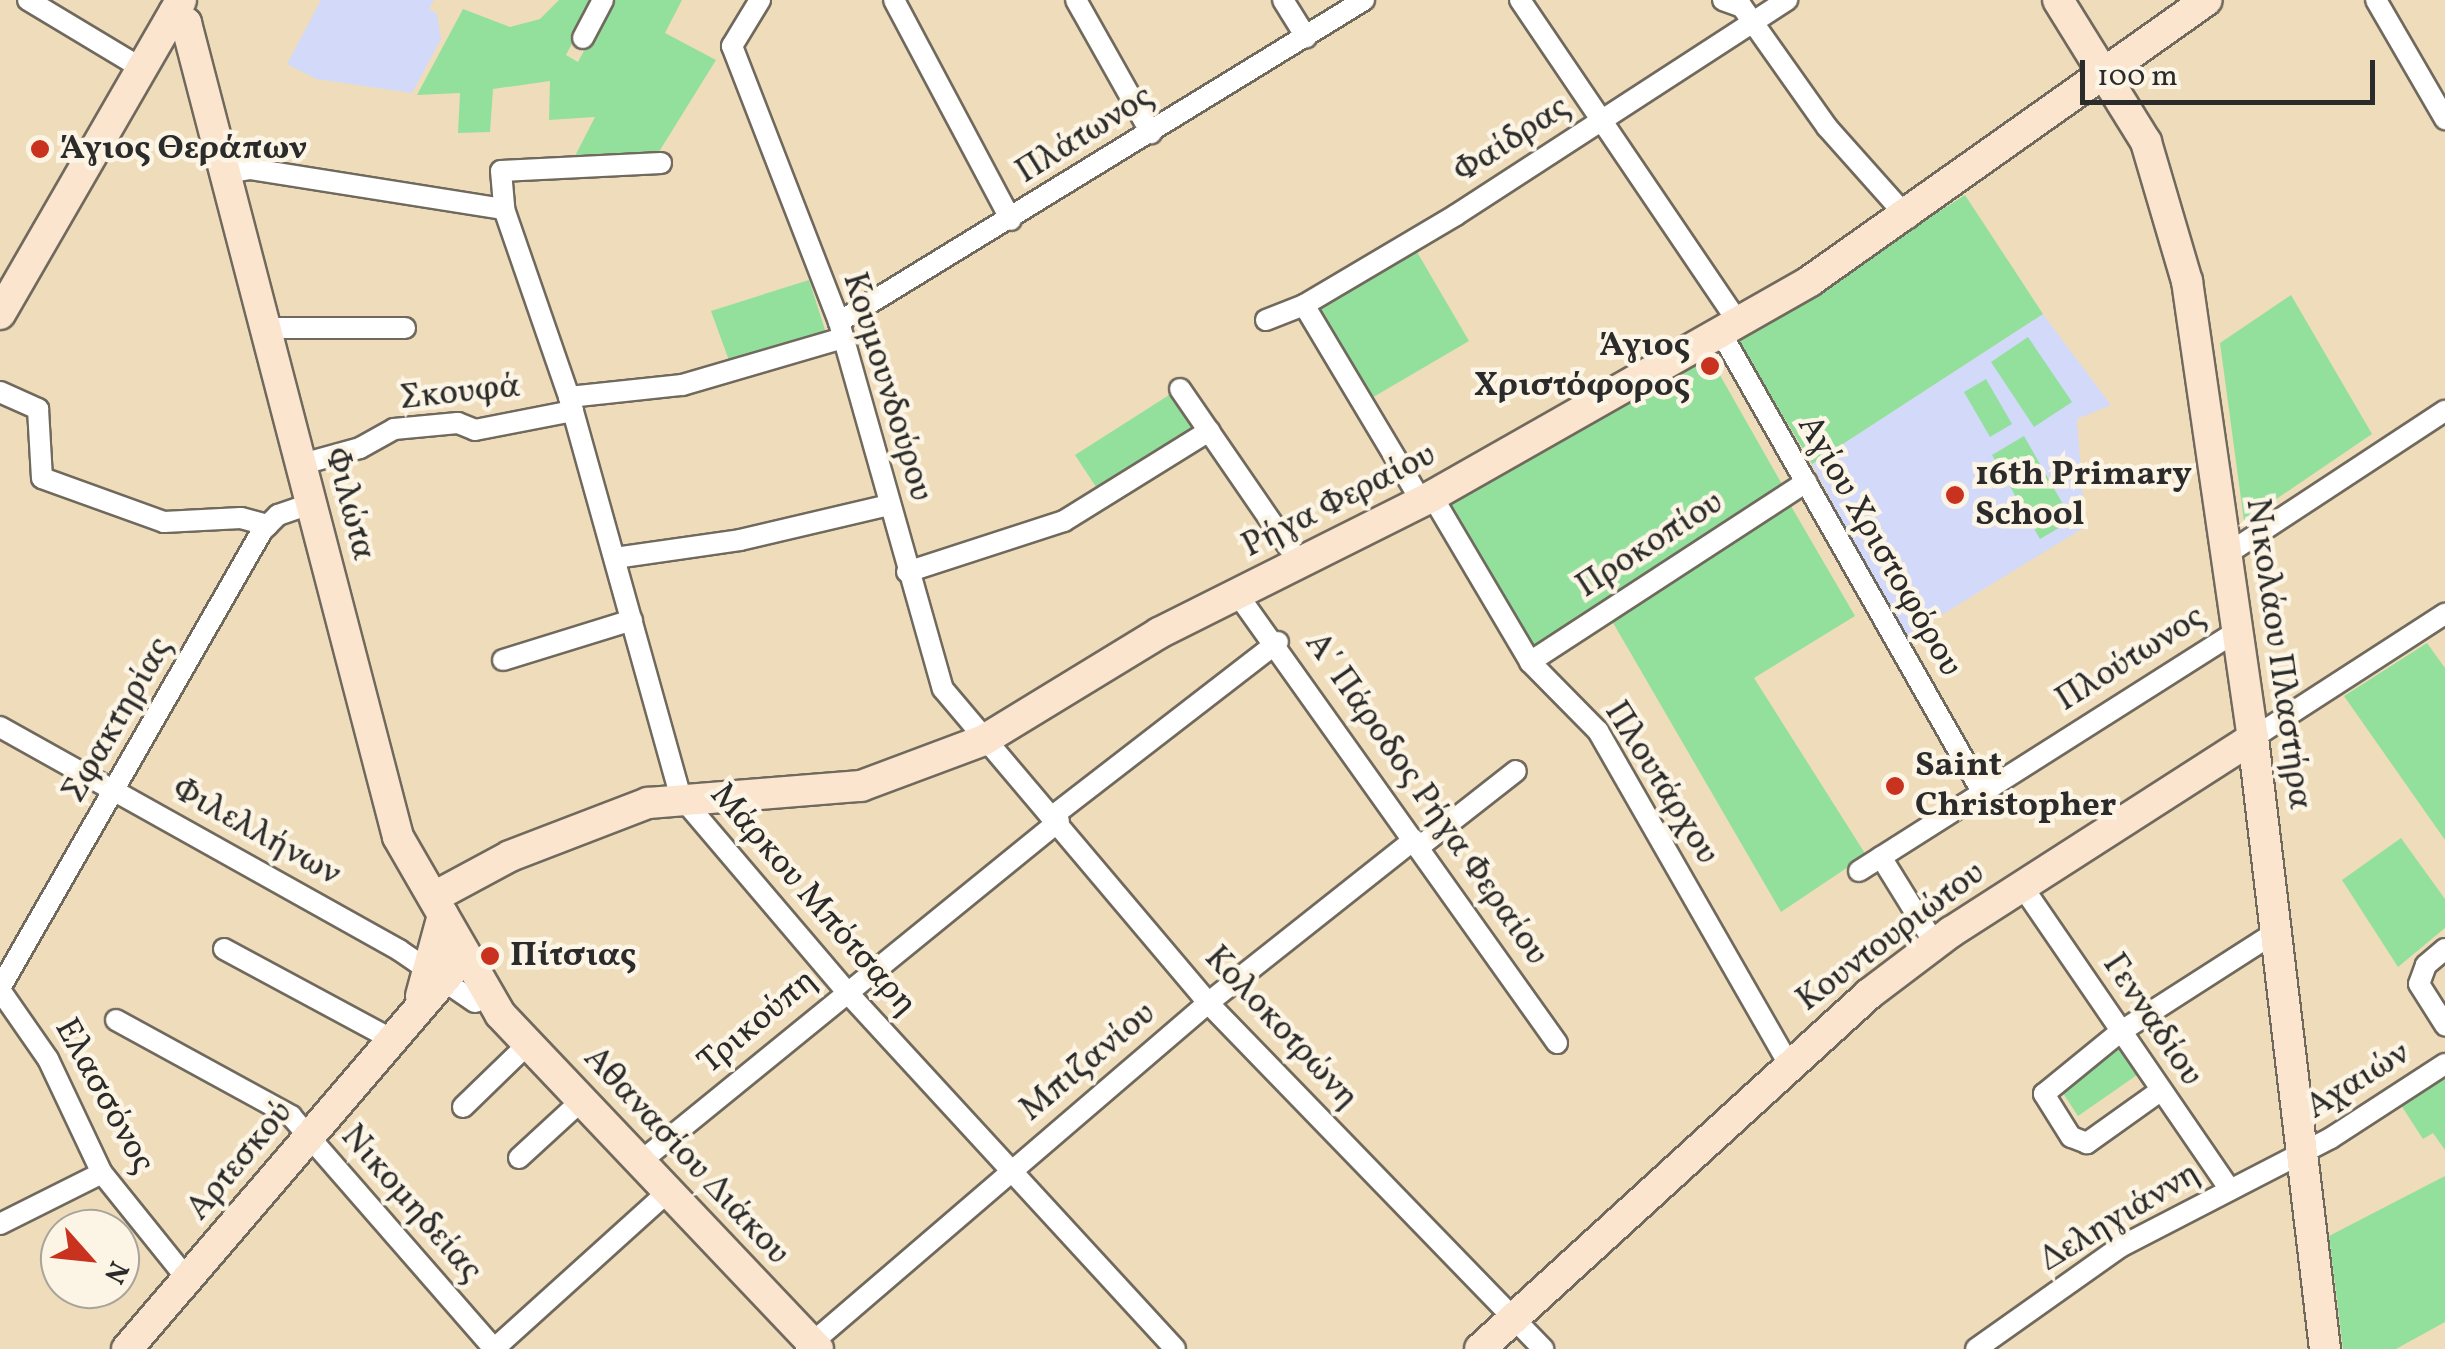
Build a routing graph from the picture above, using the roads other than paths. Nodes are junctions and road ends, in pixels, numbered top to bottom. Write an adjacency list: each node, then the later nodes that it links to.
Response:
1 (28, 0): 19 (street)
2 (603, 0): 17 (street)
3 (760, 0): 34 (street, Κουμουνδούρου)
4 (894, 0): 27 (street)
5 (1076, 0): 22 (street)
6 (1283, 0): 16 (street)
7 (1364, 0): 16 (street, Πλάτωνος)
8 (1520, 0): 21 (street, Αγίου Χριστοφόρου)
9 (1723, 0): 15 (street)
10 (1786, 0): 15 (street, Φαίδρας)
11 (2058, 0): 18 (street, Νικολάου Πλαστήρα)
12 (2207, 0): 18 (street, Ρήγα Φεραίου)
13 (2376, 0): 20 (street)
14 (171, 17): 19 (street); 24 (street, Φιλώτα)
15 (1752, 21): 21 (street, Φαίδρας); 26 (street)
16 (1306, 36): 22 (street, Πλάτωνος)
17 (583, 38)
18 (2106, 67): 26 (street, Ρήγα Φεραίου); 46 (street, Νικολάου Πλαστήρα)
19 (141, 68): 29 (street)
20 (2445, 119)
21 (1600, 122): 28 (street, Φαίδρας); 33 (street, Αγίου Χριστοφόρου)
22 (1151, 133): 27 (street, Πλάτωνος)
23 (661, 162): 25 (street, Μάρκου Μπότσαρη)
24 (225, 173): 25 (street); 31 (street, Φιλώτα)
25 (504, 208): 37 (street, Μάρκου Μπότσαρη)
26 (1908, 218): 33 (street, Ρήγα Φεραίου)
27 (1011, 220): 34 (street, Πλάτωνος)
28 (1304, 305): 30 (street, Φαίδρας); 42 (street, Πλουτάρχου)
29 (0, 314)
30 (1266, 320)
31 (265, 328): 32 (street); 40 (street, Φιλώτα)
32 (405, 328)
33 (1730, 328): 41 (street, Αγίου Χριστοφόρου); 42 (street, Ρήγα Φεραίου)
34 (841, 330): 37 (street, Σκουφά); 44 (street, Κουμουνδούρου)
35 (1180, 389): 39 (street)
36 (0, 392): 45 (street)
37 (571, 404): 40 (street, Σκουφά); 47 (street, Μάρκου Μπότσαρη)
38 (2445, 410): 46 (street)
39 (1209, 431): 48 (street); 49 (street)
40 (299, 465): 43 (street, Φιλώτα)
41 (1806, 482): 56 (street, Προκοπίου); 61 (street, Αγίου Χριστοφόρου)
42 (1427, 499): 48 (street, Ρήγα Φεραίου); 56 (street, Πλουτάρχου)
43 (310, 504): 45 (street); 69 (street, Φιλώτα)
44 (889, 504): 47 (street); 49 (street, Κουμουνδούρου)
45 (268, 526): 62 (street, Σφακτηρίας)
46 (2227, 554): 53 (street, Νικολάου Πλαστήρα)
47 (615, 558): 51 (street, Μάρκου Μπότσαρη)
48 (1301, 565): 50 (street, Ρήγα Φεραίου)
49 (907, 572): 59 (street, Κουμουνδούρου)
50 (1238, 594): 54 (street, Α΄ Πάροδος Ρήγα Φεραίου); 59 (street, Ρήγα Φεραίου)
51 (632, 620): 55 (street); 63 (street, Μάρκου Μπότσαρη)
52 (2441, 624): 58 (street, Κουντουριώτου)
53 (2236, 632): 58 (street, Νικολάου Πλαστήρα); 61 (street, Πλούτωνος)
54 (1278, 642): 64 (street, Τρικούπη); 65 (street, Α΄ Πάροδος Ρήγα Φεραίου)
55 (504, 660)
56 (1530, 662): 88 (street, Πλουτάρχου)
57 (0, 727): 62 (street, Φιλελλήνων)
58 (2252, 738): 68 (street, Κουντουριώτου); 70 (street, Νικολάου Πλαστήρα)
59 (984, 740): 63 (street, Ρήγα Φεραίου); 64 (street, Κολοκοτρώνη)
60 (1516, 771): 65 (street, Μπιζανίου)
61 (1980, 790): 66 (street, Πλούτωνος)
62 (116, 791): 74 (street, Φιλελλήνων); 76 (street, Σφακτηρίας)
63 (681, 797): 69 (street, Ρήγα Φεραίου); 79 (street, Μάρκου Μπότσαρη)
64 (1056, 818): 79 (street, Τρικούπη); 80 (street, Κολοκοτρώνη)
65 (1416, 843): 80 (street, Μπιζανίου); 86 (street, Α΄ Πάροδος Ρήγα Φεραίου)
66 (1881, 857): 67 (street, Πλούτωνος); 71 (street)
67 (1858, 872)
68 (2022, 886): 71 (street, Κουντουριώτου); 85 (street, Γενναδίου)
69 (438, 906): 74 (street); 75 (street, Φιλώτα); 77 (street, Αρτεσκού)
70 (2276, 932): 85 (street); 94 (street, Νικολάου Πλαστήρα)
71 (1935, 944): 88 (street, Κουντουριώτου)
72 (224, 949): 84 (street)
73 (2445, 949): 83 (street)
74 (399, 950): 77 (street, Φιλελλήνων)
75 (466, 955): 77 (street, Αρτεσκού); 81 (street, Αθανασίου Διάκου)
76 (8, 956): 78 (street, Σφακτηρίας)
77 (437, 975): 81 (street, Φιλελλήνων); 84 (street, Αρτεσκού)
78 (0, 989): 98 (street, Ελασσόνος)
79 (846, 990): 96 (street, Τρικούπη); 97 (street, Μάρκου Μπότσαρη)
80 (1208, 1003): 97 (street, Μπιζανίου); 103 (street, Κολοκοτρώνη)
81 (488, 1008): 87 (street, Αθανασίου Διάκου)
82 (116, 1020): 93 (street, Νικομηδείας)
83 (2445, 1025)
84 (401, 1030): 93 (street, Αρτεσκού)
85 (2120, 1032): 90 (street, Γενναδίου); 90 (street)
86 (1557, 1042)
87 (528, 1044): 91 (street, Αθανασίου Διάκου); 92 (street)
88 (1788, 1064): 103 (street, Κουντουριώτου)
89 (2445, 1064): 94 (street, Αχαιών)
90 (2160, 1091): 99 (street, Γενναδίου)
91 (582, 1100): 95 (street); 96 (street, Αθανασίου Διάκου)
92 (463, 1107)
93 (309, 1136): 102 (street, Αρτεσκού); 107 (street, Νικομηδείας)
94 (2304, 1152): 99 (street, Δεληγιάννη); 112 (street, Νικολάου Πλαστήρα)
95 (520, 1158)
96 (640, 1162): 100 (street, Αθανασίου Διάκου)
97 (1009, 1172): 106 (street, Μπιζανίου); 108 (street, Μάρκου Μπότσαρη)
98 (102, 1173): 101 (street); 102 (street, Ελασσόνος)
99 (2230, 1190): 104 (street, Δεληγιάννη)
100 (668, 1192): 106 (street, Αθανασίου Διάκου); 107 (street)
101 (0, 1224)
102 (188, 1280): 105 (street, Αρτεσκού)
103 (1514, 1318): 109 (street, Κουντουριώτου); 110 (street, Κολοκοτρώνη)
104 (2001, 1340): 111 (street, Δεληγιάννη)
105 (132, 1347)
106 (811, 1347)
107 (494, 1349)
108 (1175, 1349)
109 (1480, 1349)
110 (1543, 1349)
111 (1976, 1349)
112 (2325, 1349)

